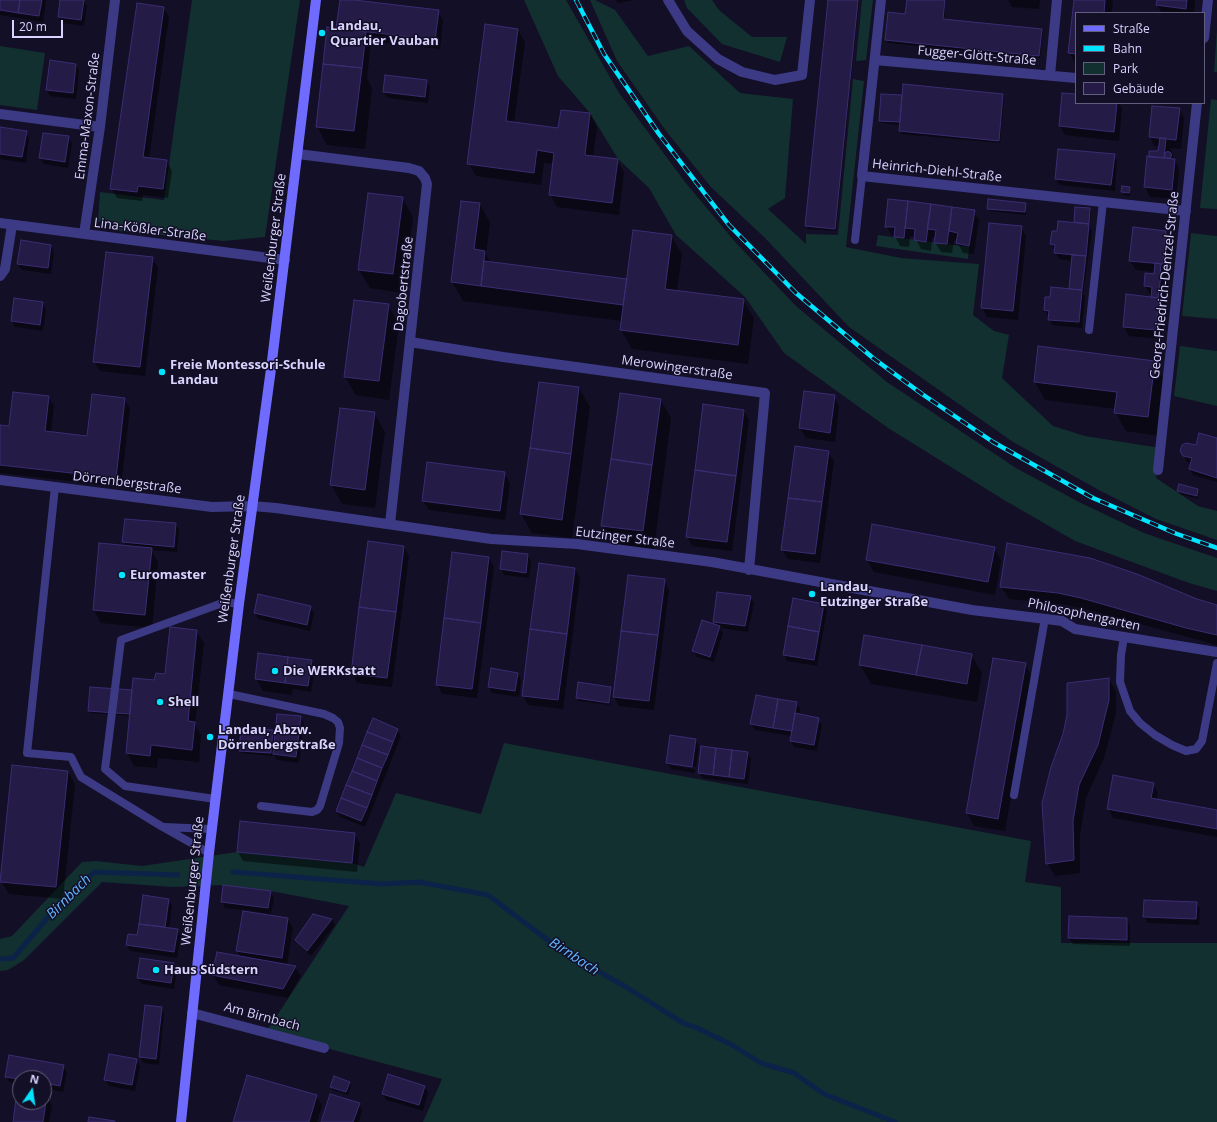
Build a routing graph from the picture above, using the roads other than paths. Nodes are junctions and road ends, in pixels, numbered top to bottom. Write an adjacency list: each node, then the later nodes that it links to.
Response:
1 (115, 0): 14 (street, Emma-Maxon-Straße)
2 (316, 0): 15 (street, Weißenburger Straße)
3 (668, 0): 4 (street)
4 (810, 0)
5 (881, 0): 9 (street, Heinrich-Diehl-Straße)
6 (1057, 0): 10 (street)
7 (1208, 0): 8 (street)
8 (1205, 28)
9 (875, 60): 10 (street, Fugger-Glött-Straße); 16 (street, Heinrich-Diehl-Straße)
10 (1050, 75): 11 (street, Fugger-Glött-Straße)
11 (1075, 78)
12 (1197, 104): 18 (street, Georg-Friedrich-Dentzel-Straße)
13 (0, 114): 14 (street)
14 (100, 127): 21 (street, Emma-Maxon-Straße)
15 (298, 154): 23 (street, Weißenburger Straße); 26 (street, Dagobertstraße)
16 (862, 176): 17 (street, Heinrich-Diehl-Straße); 22 (lane)
17 (1103, 202): 18 (street, Heinrich-Diehl-Straße); 25 (lane)
18 (1186, 211): 27 (street, Georg-Friedrich-Dentzel-Straße)
19 (0, 223): 20 (street, Lina-Kößler-Straße)
20 (12, 225): 21 (street, Lina-Kößler-Straße); 24 (street)
21 (84, 234): 23 (street, Lina-Kößler-Straße)
22 (856, 240)
23 (285, 260): 30 (street, Weißenburger Straße)
24 (0, 276)
25 (1089, 330)
26 (410, 342): 31 (street, Dagobertstraße); 32 (street, Merowingerstraße)
27 (1158, 470)
28 (0, 480): 29 (street, Dörrenbergstraße)
29 (55, 488): 30 (street, Dörrenbergstraße); 43 (lane)
30 (252, 506): 31 (street, Eutzinger Straße); 33 (street, Weißenburger Straße)
31 (390, 524): 32 (street, Eutzinger Straße)
32 (749, 570): 34 (street, Eutzinger Straße)
33 (238, 604): 39 (street, Weißenburger Straße); 41 (lane)
34 (993, 611): 35 (street, Philosophengarten)
35 (1045, 618): 36 (street, Philosophengarten); 40 (lane)
36 (1124, 637): 37 (street, Philosophengarten); 38 (lane)
37 (1217, 652)
38 (1217, 663)
39 (229, 694): 41 (street, Weißenburger Straße); 42 (lane)
40 (1014, 795)
41 (215, 799): 44 (street, Weißenburger Straße)
42 (261, 806)
43 (161, 826): 44 (lane); 45 (lane)
44 (212, 829): 45 (street, Weißenburger Straße)
45 (209, 853): 46 (street, Weißenburger Straße)
46 (192, 1013): 47 (street, Am Birnbach); 48 (street, Weißenburger Straße)
47 (324, 1048)
48 (181, 1122)

